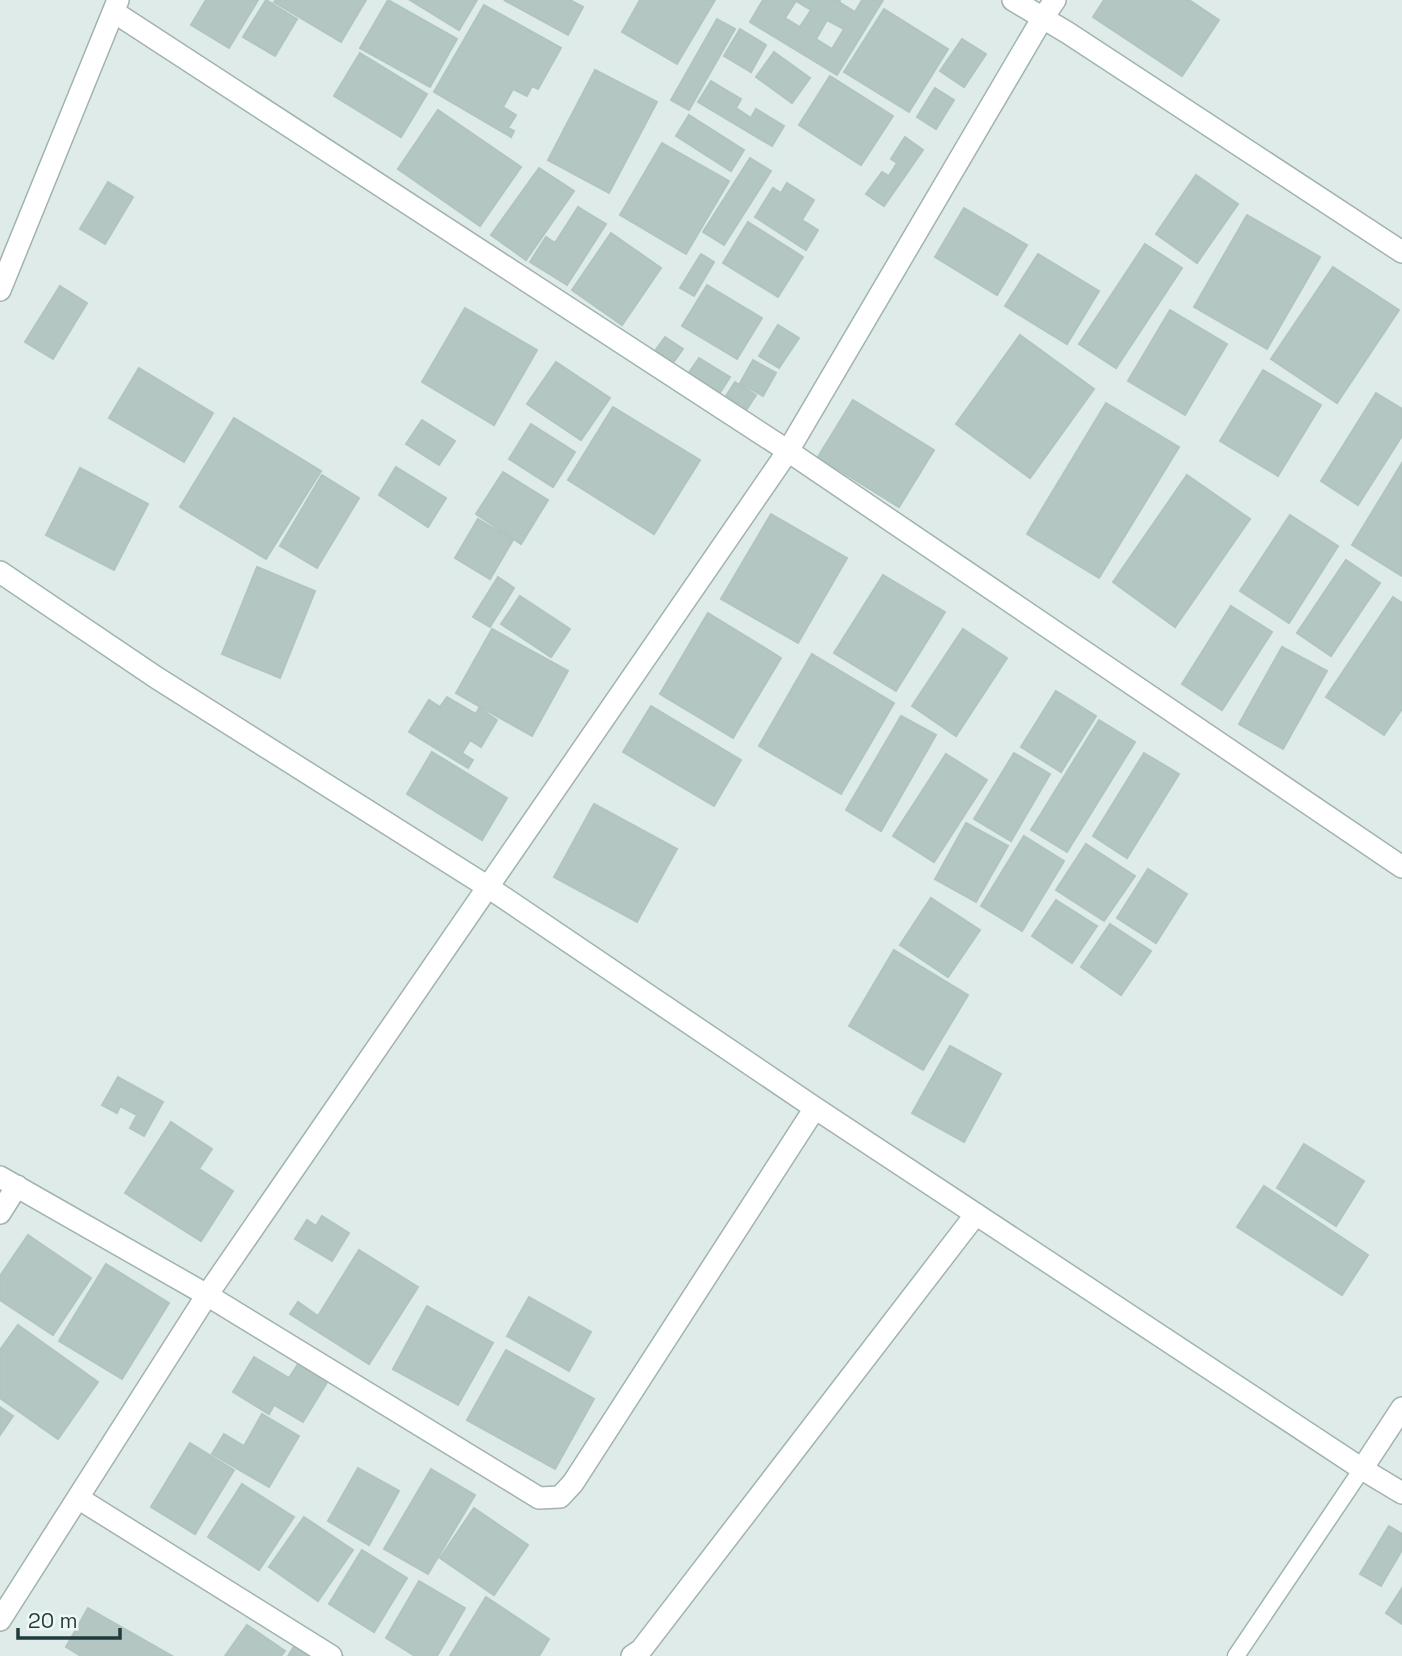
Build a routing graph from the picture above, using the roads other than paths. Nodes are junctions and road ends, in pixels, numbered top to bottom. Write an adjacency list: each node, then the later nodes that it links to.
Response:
1 (1013, 0): 4 (street)
2 (1055, 0): 4 (street)
3 (116, 6): 6 (street); 7 (street)
4 (1042, 19): 5 (street); 7 (street)
5 (1402, 252)
6 (0, 290)
7 (788, 452): 9 (street); 10 (street)
8 (0, 572): 10 (street)
9 (1402, 867)
10 (488, 887): 11 (street); 15 (street)
11 (815, 1108): 14 (street); 15 (street)
12 (8, 1182): 13 (street); 15 (street)
13 (0, 1213)
14 (976, 1214): 17 (street); 22 (street)
15 (207, 1295): 19 (street)
16 (1402, 1408): 17 (street)
17 (1362, 1469): 18 (street); 23 (lane)
18 (1402, 1493)
19 (78, 1498): 20 (street); 21 (street)
20 (0, 1620)
21 (331, 1656)
22 (632, 1656)
23 (1236, 1656)

